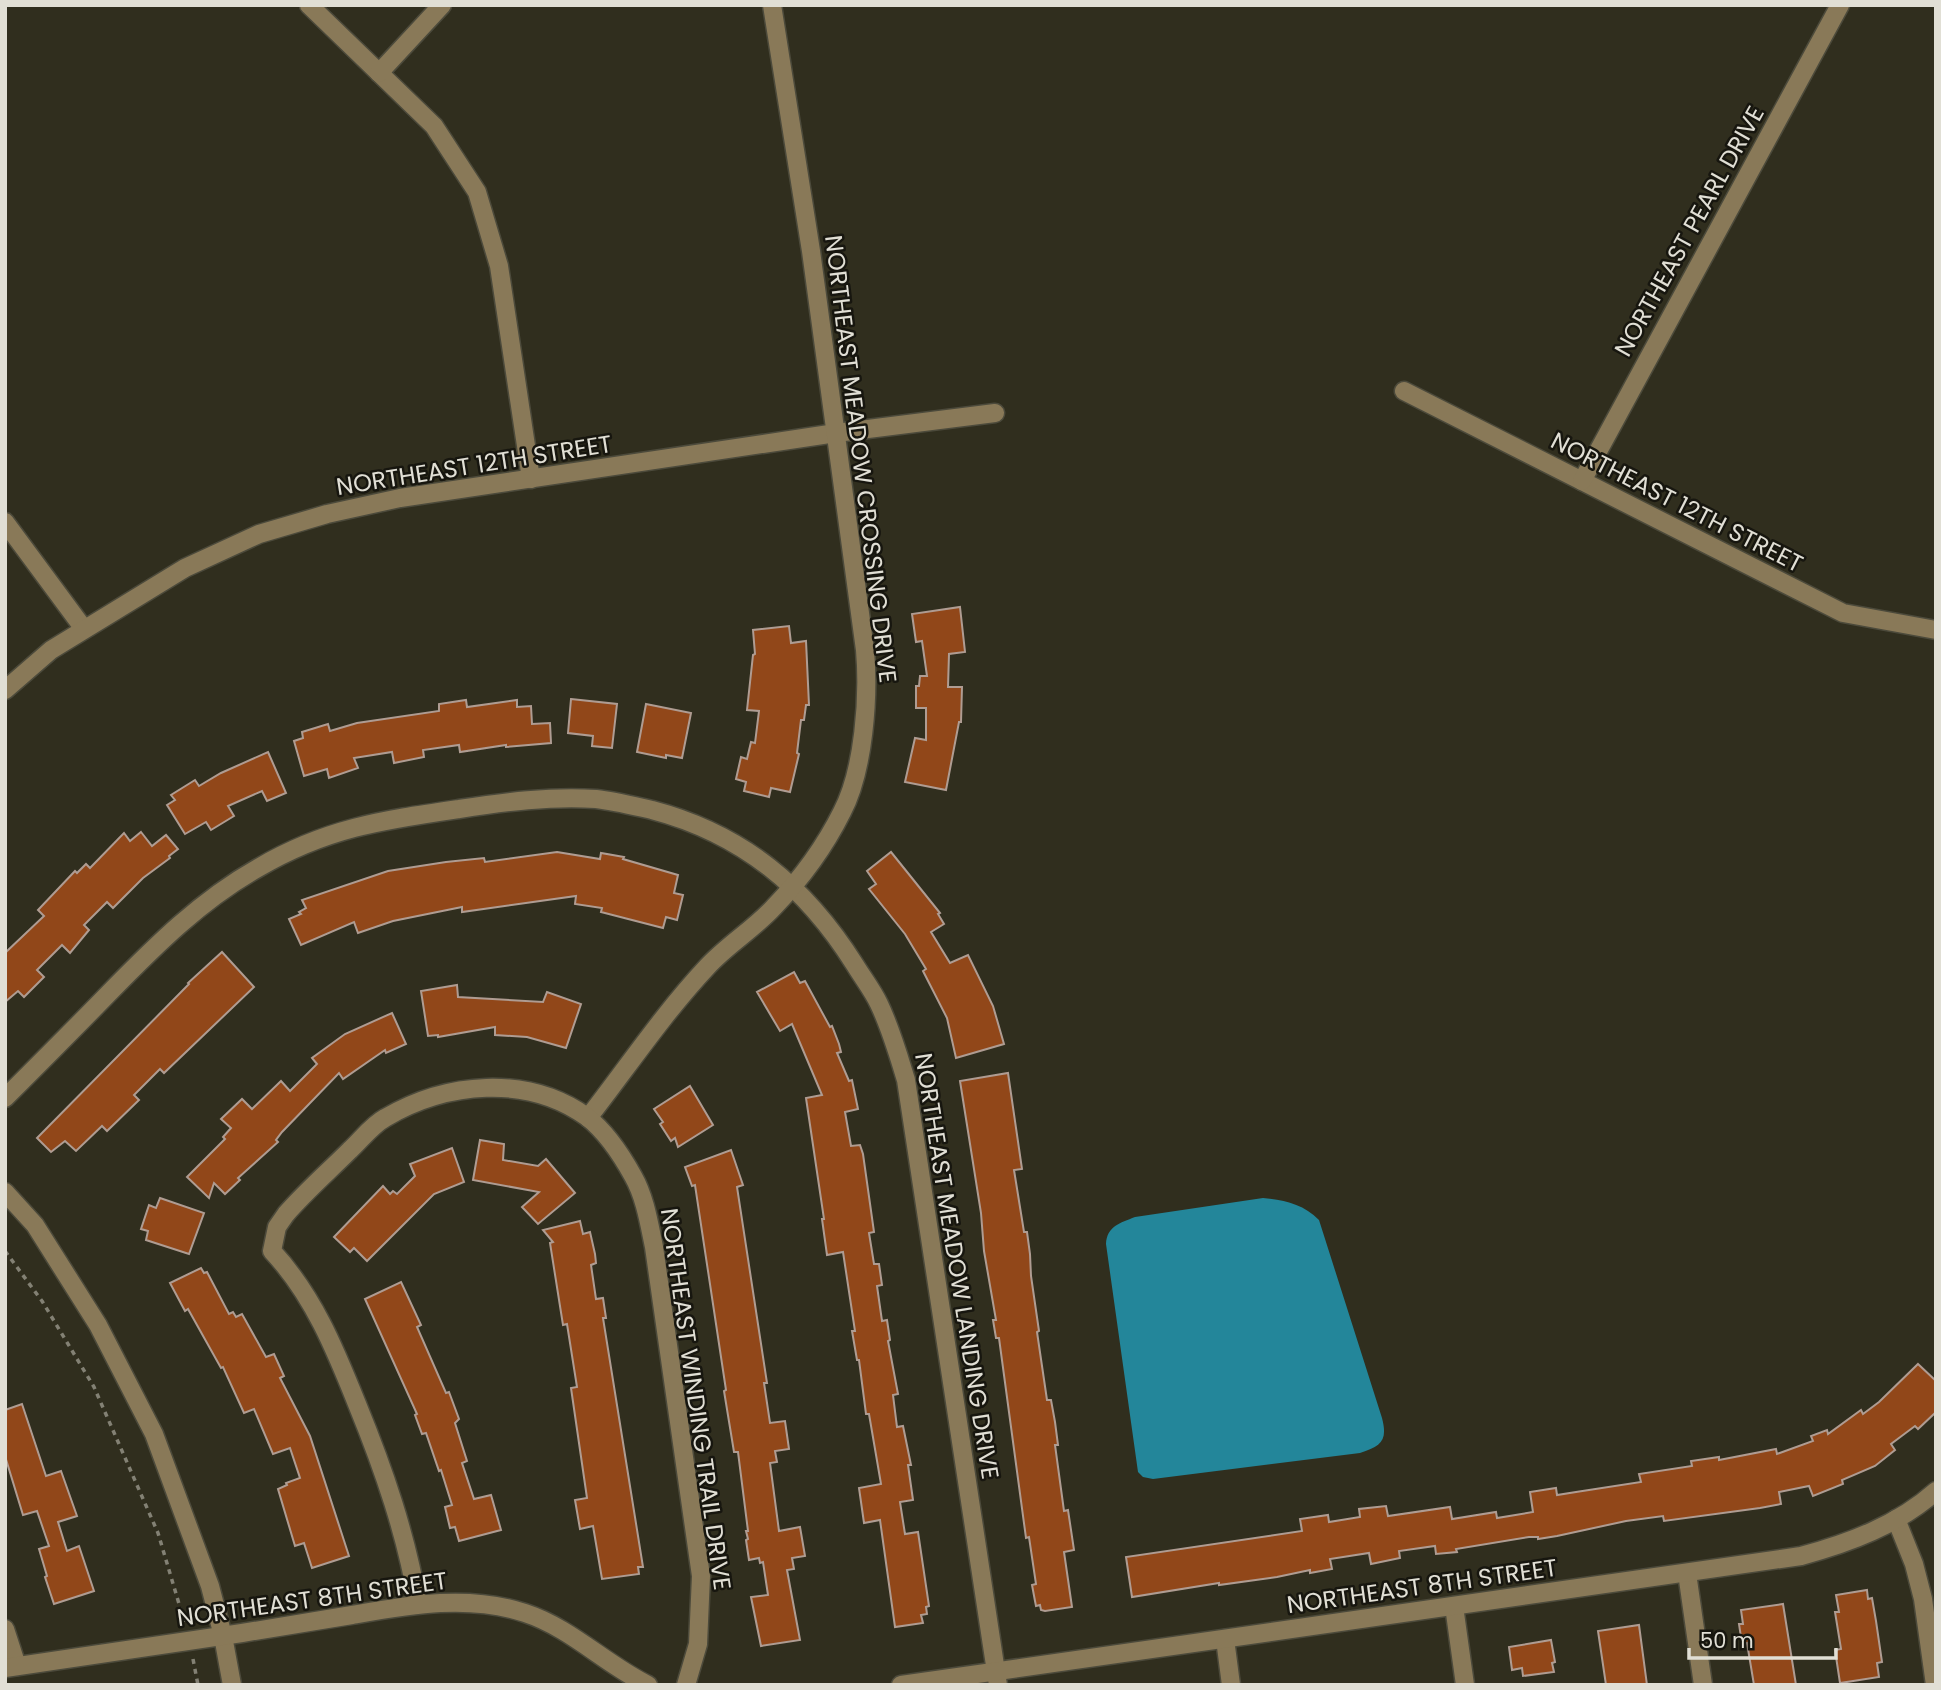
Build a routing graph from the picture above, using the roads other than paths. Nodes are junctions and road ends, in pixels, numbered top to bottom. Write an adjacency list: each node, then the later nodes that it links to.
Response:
1 (309, 5): 5 (street)
2 (442, 5): 5 (street)
3 (772, 5): 8 (street, NORTHEAST MEADOW CROSSING DRIVE)
4 (1840, 5): 10 (street, NORTHEAST PEARL DRIVE)
5 (379, 73): 9 (street)
6 (1404, 391): 10 (street, NORTHEAST 12TH STREET)
7 (995, 413): 8 (street, NORTHEAST 12TH STREET)
8 (836, 433): 9 (street, NORTHEAST 12TH STREET); 15 (street, NORTHEAST MEADOW CROSSING DRIVE)
9 (531, 479): 12 (street, NORTHEAST 12TH STREET)
10 (1582, 481): 13 (street, NORTHEAST 12TH STREET)
11 (5, 522): 12 (street)
12 (84, 629): 14 (street, NORTHEAST 12TH STREET)
13 (1936, 630)
14 (5, 690)
15 (792, 886): 16 (street, NORTHEAST MEADOW LANDING DRIVE); 17 (street, NORTHEAST MEADOW CROSSING DRIVE); 28 (street, NORTHEAST MEADOW LANDING DRIVE)
16 (5, 1098)
17 (588, 1118): 22 (street, NORTHEAST WINDING TRAIL DRIVE); 31 (street, NORTHEAST WINDING TRAIL DRIVE)
18 (5, 1192): 25 (street)
19 (1936, 1491): 20 (street, NORTHEAST 8TH STREET)
20 (1896, 1519): 21 (street, NORTHEAST 8TH STREET); 36 (street)
21 (1687, 1573): 23 (street, NORTHEAST 8TH STREET); 35 (street)
22 (418, 1604): 25 (street, NORTHEAST 8TH STREET); 30 (street, NORTHEAST 8TH STREET)
23 (1454, 1606): 26 (street, NORTHEAST 8TH STREET); 34 (street)
24 (5, 1629): 27 (street)
25 (223, 1636): 27 (street, NORTHEAST 8TH STREET); 29 (street)
26 (1226, 1639): 28 (street, NORTHEAST 8TH STREET); 33 (street)
27 (11, 1667)
28 (997, 1678): 32 (street, NORTHEAST 8TH STREET)
29 (232, 1685)
30 (648, 1685)
31 (686, 1685)
32 (901, 1685)
33 (1231, 1685)
34 (1465, 1685)
35 (1703, 1685)
36 (1936, 1685)

